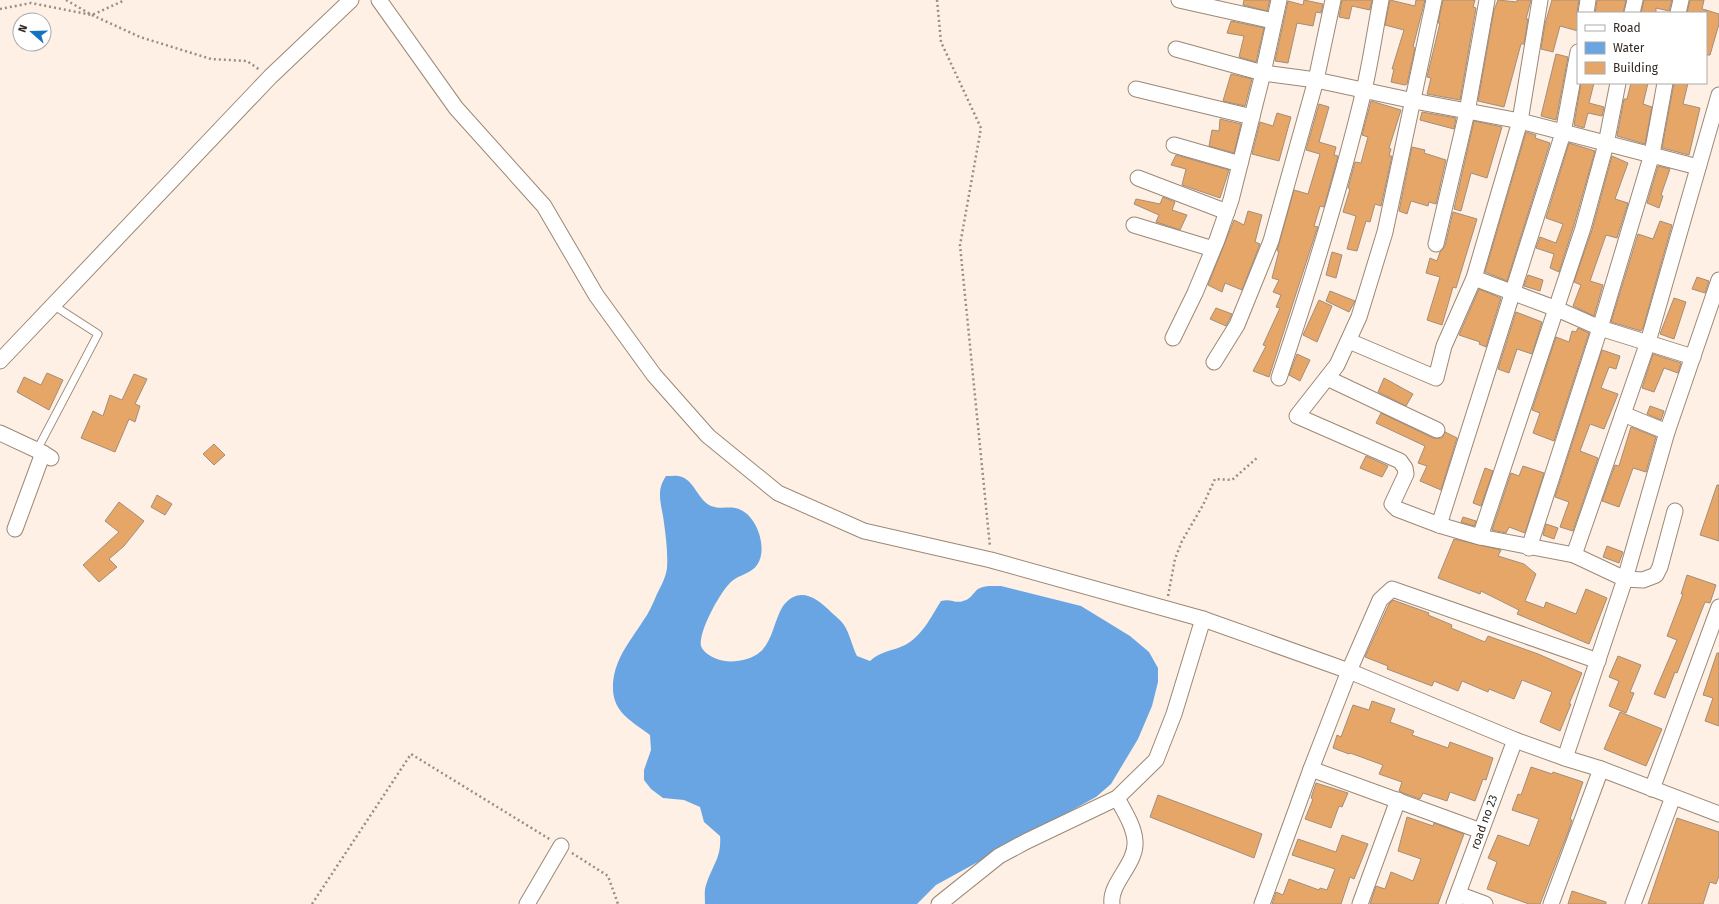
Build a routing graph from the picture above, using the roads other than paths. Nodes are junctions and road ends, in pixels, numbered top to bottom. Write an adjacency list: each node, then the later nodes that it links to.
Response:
1 (351, 0): 44 (street)
2 (379, 0): 68 (street)
3 (1179, 0): 16 (street)
4 (1278, 0): 16 (street)
5 (1333, 0): 20 (street)
6 (1381, 0): 24 (street)
7 (1434, 0): 26 (street)
8 (1488, 0): 27 (street)
9 (1540, 0): 29 (street)
10 (1588, 0): 13 (street)
11 (1634, 0): 14 (street)
12 (1681, 0): 15 (street)
13 (1586, 12)
14 (1632, 12)
15 (1678, 12)
16 (1273, 21): 19 (street)
17 (1176, 49): 19 (street)
18 (1577, 57): 30 (street)
19 (1263, 73): 20 (street); 28 (street)
20 (1316, 80): 24 (street); 52 (street)
21 (1618, 84): 31 (street)
22 (1665, 84): 33 (street)
23 (1136, 89): 28 (street)
24 (1364, 89): 26 (street); 53 (street)
25 (1719, 95): 35 (street)
26 (1414, 102): 27 (street); 48 (street)
27 (1467, 112): 29 (street); 39 (street)
28 (1252, 117): 34 (street)
29 (1520, 121): 30 (street); 41 (street)
30 (1562, 133): 31 (street); 43 (street)
31 (1606, 144): 33 (street); 45 (street)
32 (1174, 145): 34 (street)
33 (1652, 154): 35 (street); 46 (street)
34 (1240, 164): 37 (street)
35 (1698, 167): 49 (street)
36 (1138, 178): 37 (street)
37 (1227, 212): 40 (street)
38 (1134, 226): 40 (street)
39 (1436, 244)
40 (1213, 249): 47 (street)
41 (1474, 278): 43 (street); 48 (street)
42 (1719, 280): 50 (street)
43 (1512, 292): 45 (street); 61 (street)
44 (53, 305): 51 (street); 59 (lane)
45 (1557, 309): 46 (street); 63 (street)
46 (1600, 328): 49 (street); 64 (street)
47 (1173, 338)
48 (1349, 341): 54 (street)
49 (1648, 342): 50 (street); 55 (street)
50 (1693, 357): 57 (street)
51 (0, 361)
52 (1214, 362)
53 (1279, 378)
54 (1327, 378): 56 (street); 61 (street)
55 (1623, 414): 57 (street); 65 (street)
56 (1438, 430)
57 (1667, 432): 66 (street)
58 (0, 433): 59 (street)
59 (44, 454): 62 (street)
60 (1675, 511): 66 (street)
61 (1439, 525): 63 (street)
62 (14, 528)
63 (1480, 537): 64 (street)
64 (1529, 548): 65 (street)
65 (1574, 555): 66 (street)
66 (1625, 579): 69 (street)
67 (1719, 607): 75 (street)
68 (1203, 619): 70 (street); 77 (street)
69 (1598, 661): 70 (street); 72 (street)
70 (1349, 671): 71 (street); 73 (street)
71 (1514, 740): 72 (street); 80 (street, road no 23)
72 (1565, 758): 74 (street)
73 (1311, 769): 78 (street); 86 (street)
74 (1601, 769): 75 (street); 89 (street)
75 (1652, 789): 76 (street)
76 (1673, 797): 79 (street); 90 (street)
77 (1117, 798): 84 (street); 85 (street)
78 (1398, 800): 80 (street); 87 (street)
79 (1719, 814)
80 (1481, 831): 82 (street, road no 23)
81 (561, 846): 83 (street)
82 (1456, 899): 88 (street)
83 (527, 904)
84 (939, 904)
85 (1112, 904)
86 (1262, 904)
87 (1360, 904)
88 (1485, 904)
89 (1551, 904)
90 (1633, 904)

